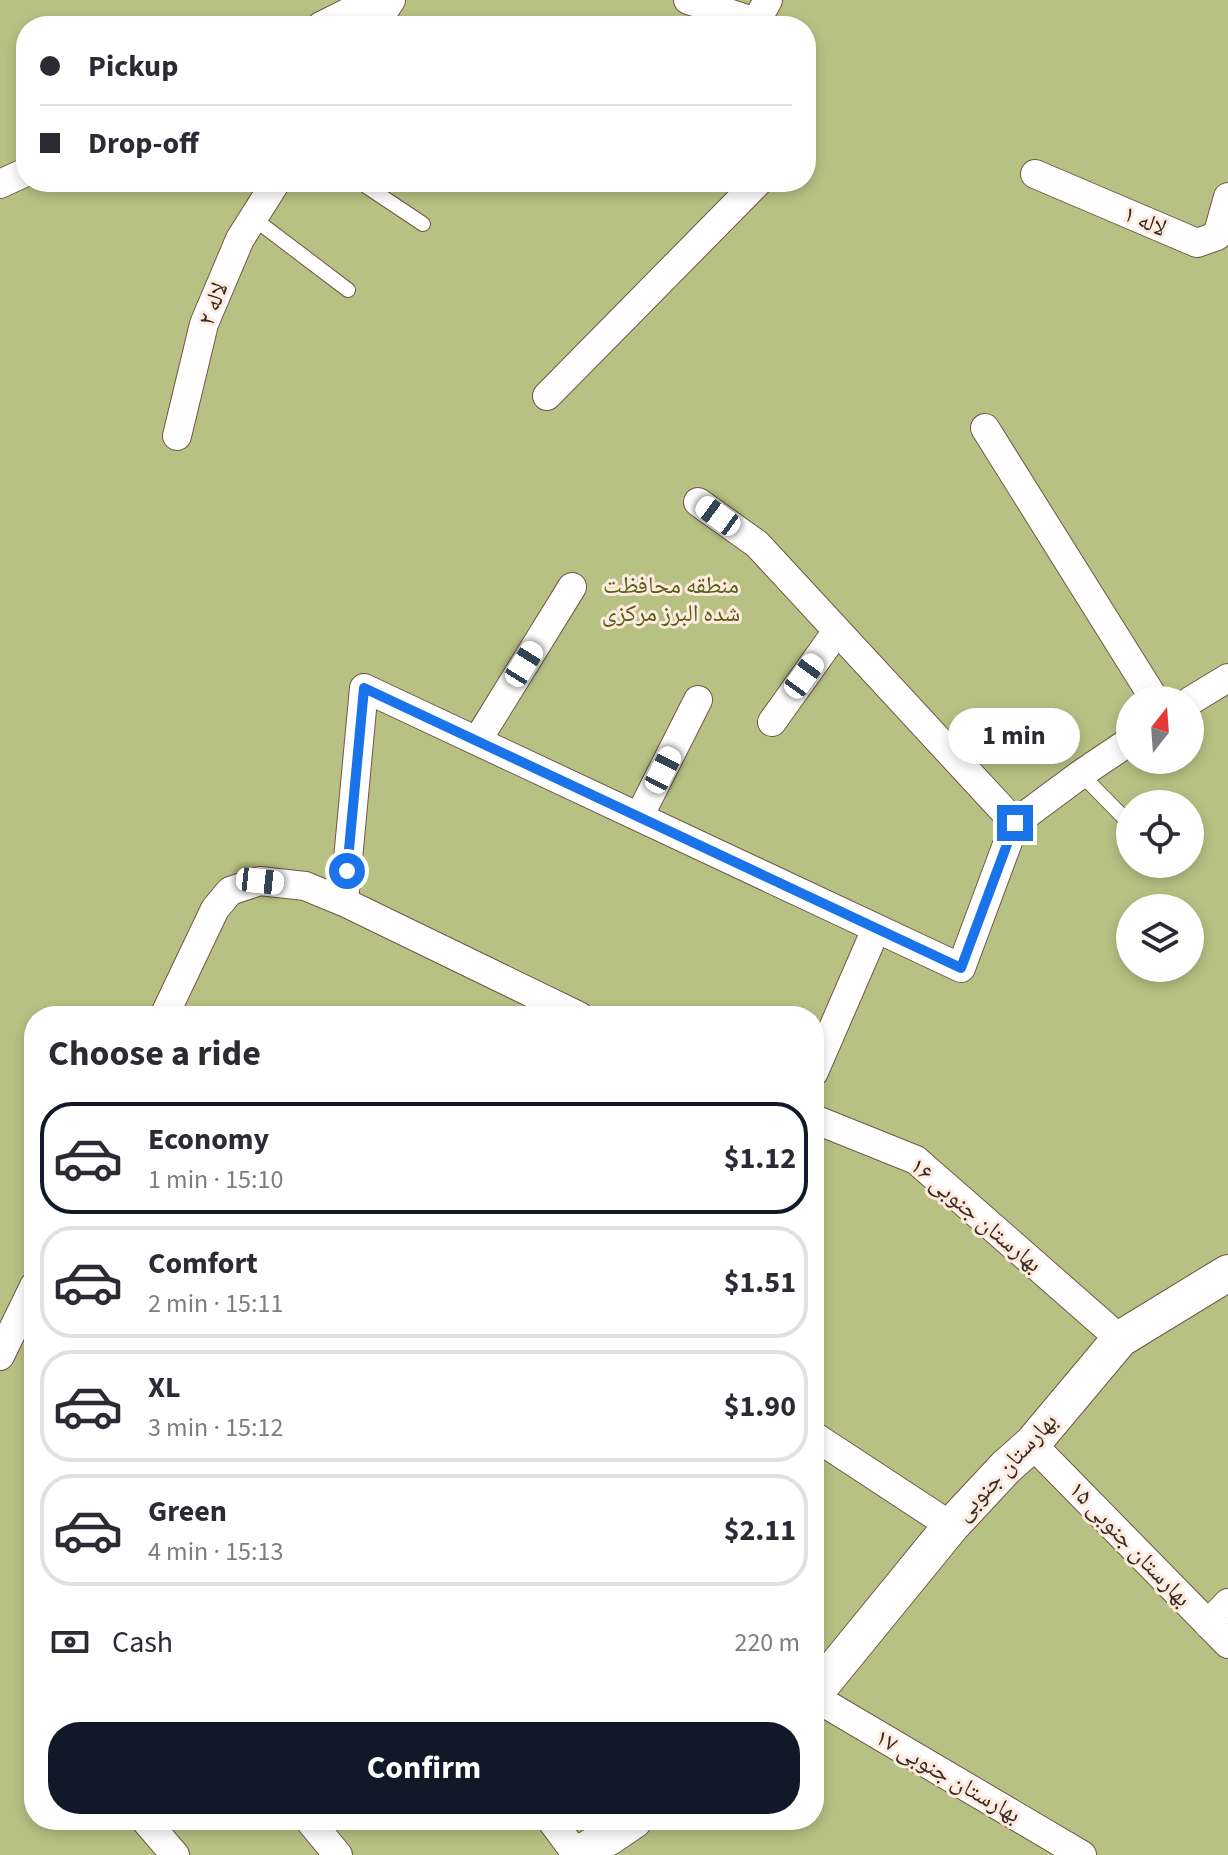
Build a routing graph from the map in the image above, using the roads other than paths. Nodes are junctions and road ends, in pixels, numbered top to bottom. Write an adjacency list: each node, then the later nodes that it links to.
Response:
1 (367, 0): 3 (street)
2 (688, 0): 4 (street)
3 (341, 16)
4 (761, 16)
5 (1035, 174): 9 (street, لاله ۱)
6 (270, 192): 10 (street, لاله ۲)
7 (375, 192): 11 (lane)
8 (748, 192): 13 (street)
9 (1228, 197)
10 (253, 218): 12 (lane); 15 (street, لاله ۲)
11 (423, 224)
12 (348, 290)
13 (547, 396)
14 (985, 428): 20 (street)
15 (177, 436)
16 (698, 502): 18 (street)
17 (572, 587): 24 (street)
18 (837, 631): 23 (street); 29 (street)
19 (1228, 678): 21 (street)
20 (1146, 686)
21 (1204, 693)
22 (698, 700): 28 (street)
23 (772, 722)
24 (477, 741): 28 (street); 30 (street)
25 (1116, 750): 26 (street)
26 (1081, 774): 27 (lane); 29 (street)
27 (1116, 810)
28 (639, 817): 31 (street)
29 (1015, 823): 31 (street)
30 (344, 902): 32 (street); 33 (street)
31 (876, 929): 34 (street)
32 (169, 1006)
33 (558, 1006)
34 (824, 1049)
35 (824, 1123): 38 (street, بهارستان جنوبی ۱۶)
36 (1228, 1273): 38 (street, بهارستان جنوبی)
37 (24, 1307): 39 (street)
38 (1120, 1339): 41 (street, بهارستان جنوبی)
39 (0, 1356)
40 (824, 1443): 42 (street)
41 (1032, 1444): 42 (street, بهارستان جنوبی); 44 (street, بهارستان جنوبی ۱۵)
42 (951, 1526): 46 (street, بهارستان جنوبی)
43 (1228, 1603): 44 (street)
44 (1208, 1624): 45 (street, بهارستان جنوبی ۱۵)
45 (1228, 1644)
46 (824, 1684)
47 (824, 1702): 55 (street, بهارستان جنوبی ۱۷)
48 (154, 1830): 52 (street)
49 (317, 1830): 53 (street)
50 (558, 1830): 54 (street)
51 (620, 1837): 54 (street)
52 (175, 1855)
53 (338, 1855)
54 (577, 1855)
55 (1082, 1855)

